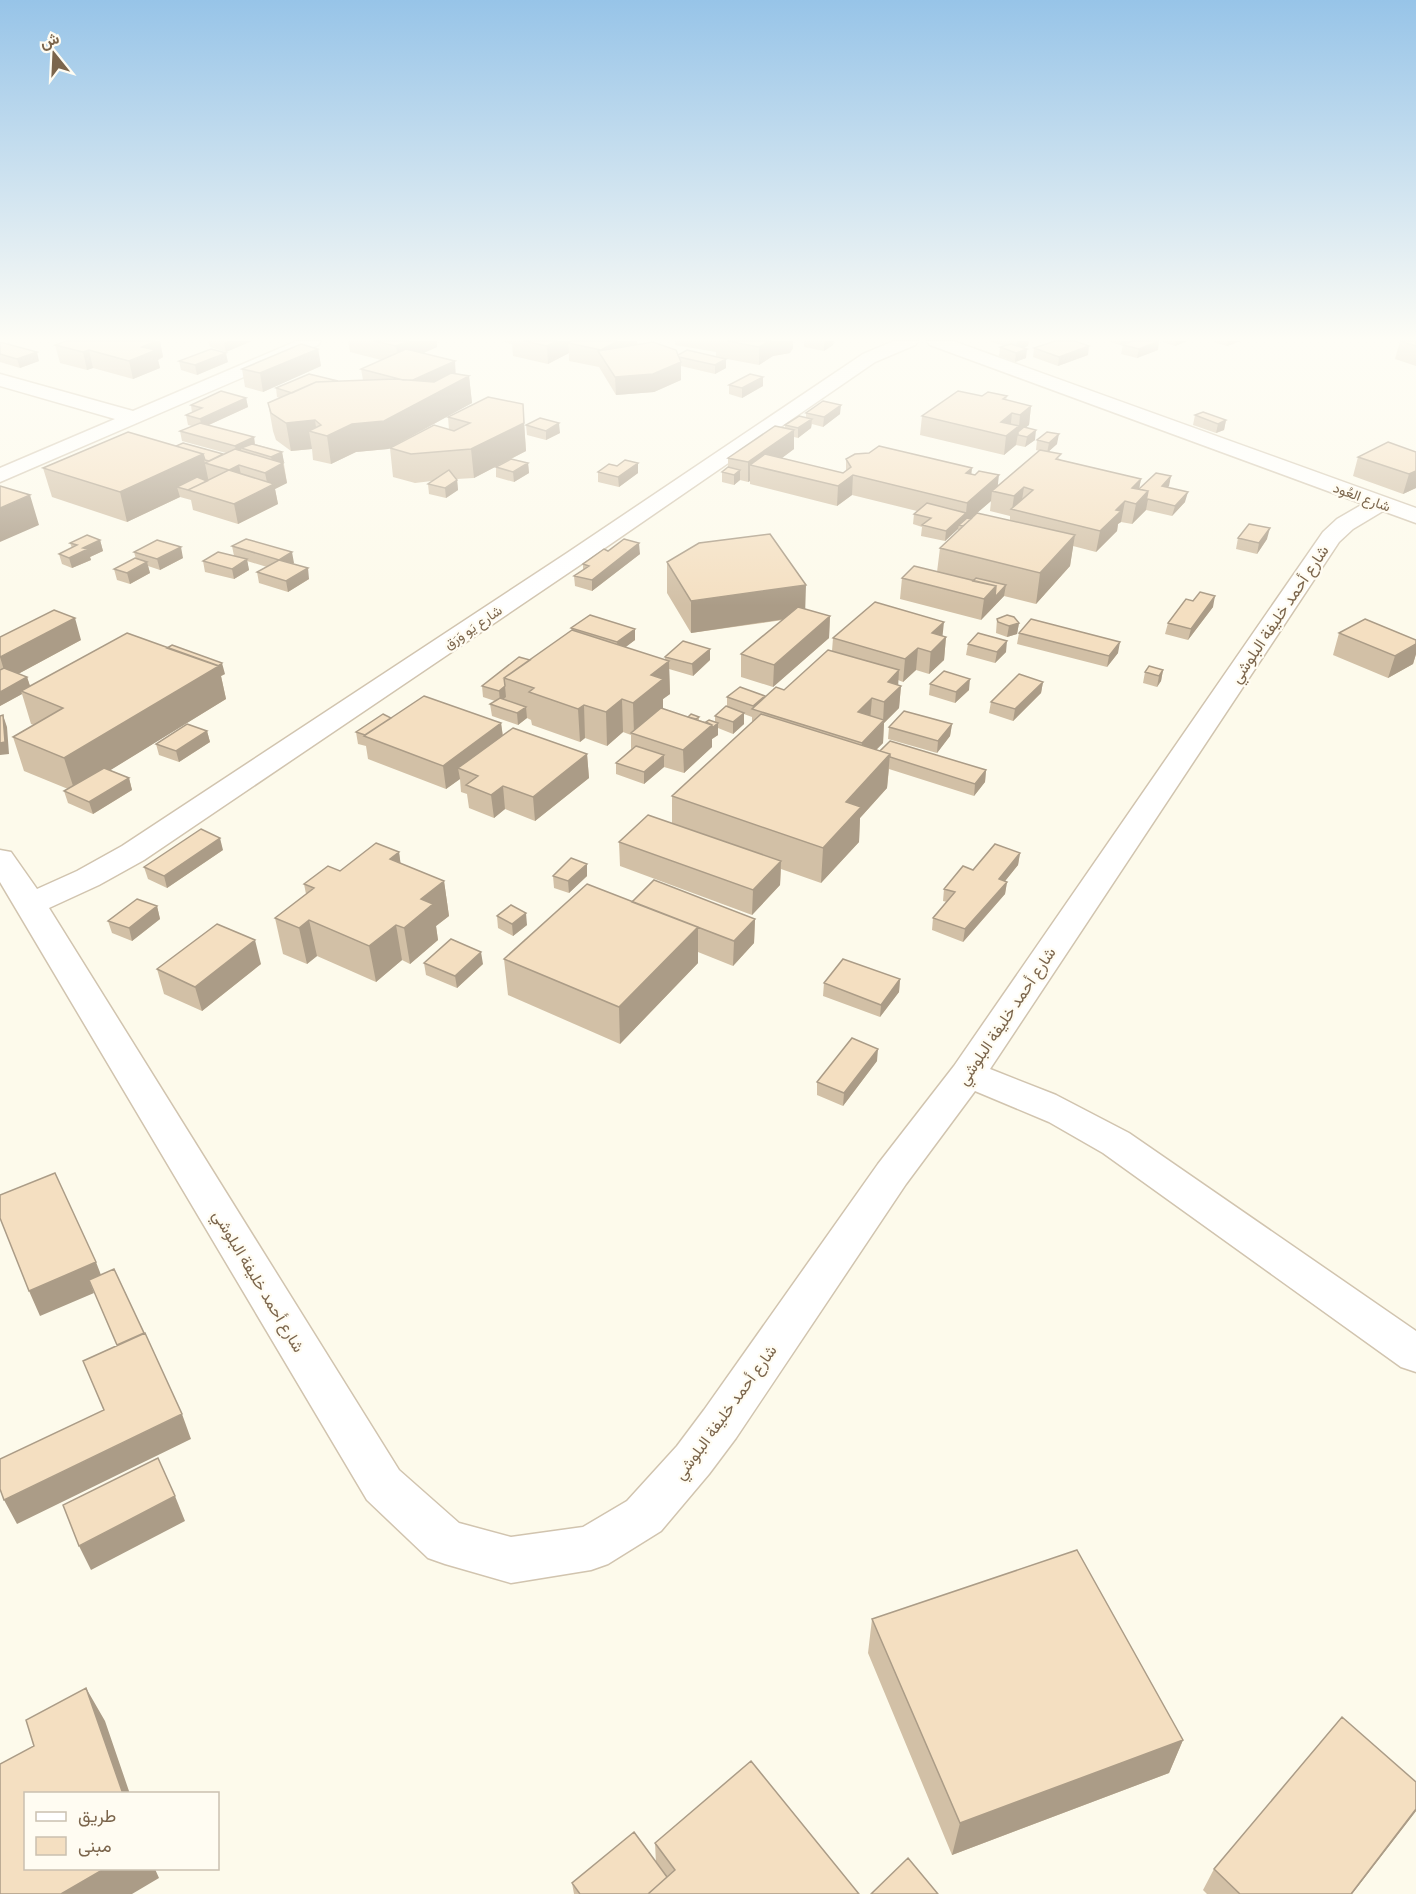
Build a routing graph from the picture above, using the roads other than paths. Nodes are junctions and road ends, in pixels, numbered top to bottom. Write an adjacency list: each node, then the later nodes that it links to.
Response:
1 (108, 429): 4 (street)
2 (764, 429): 8 (street, شارع يَو وَرَق)
3 (1177, 429): 5 (street, شارع العُود)
4 (0, 476)
5 (1380, 504): 6 (street, شارع العُود); 9 (street, شارع أحمد خليفة البلوشي)
6 (1416, 516)
7 (0, 859): 8 (street, شارع أحمد خليفة البلوشي)
8 (31, 904): 9 (street, شارع أحمد خليفة البلوشي)
9 (966, 1075): 10 (street)
10 (1416, 1354)

